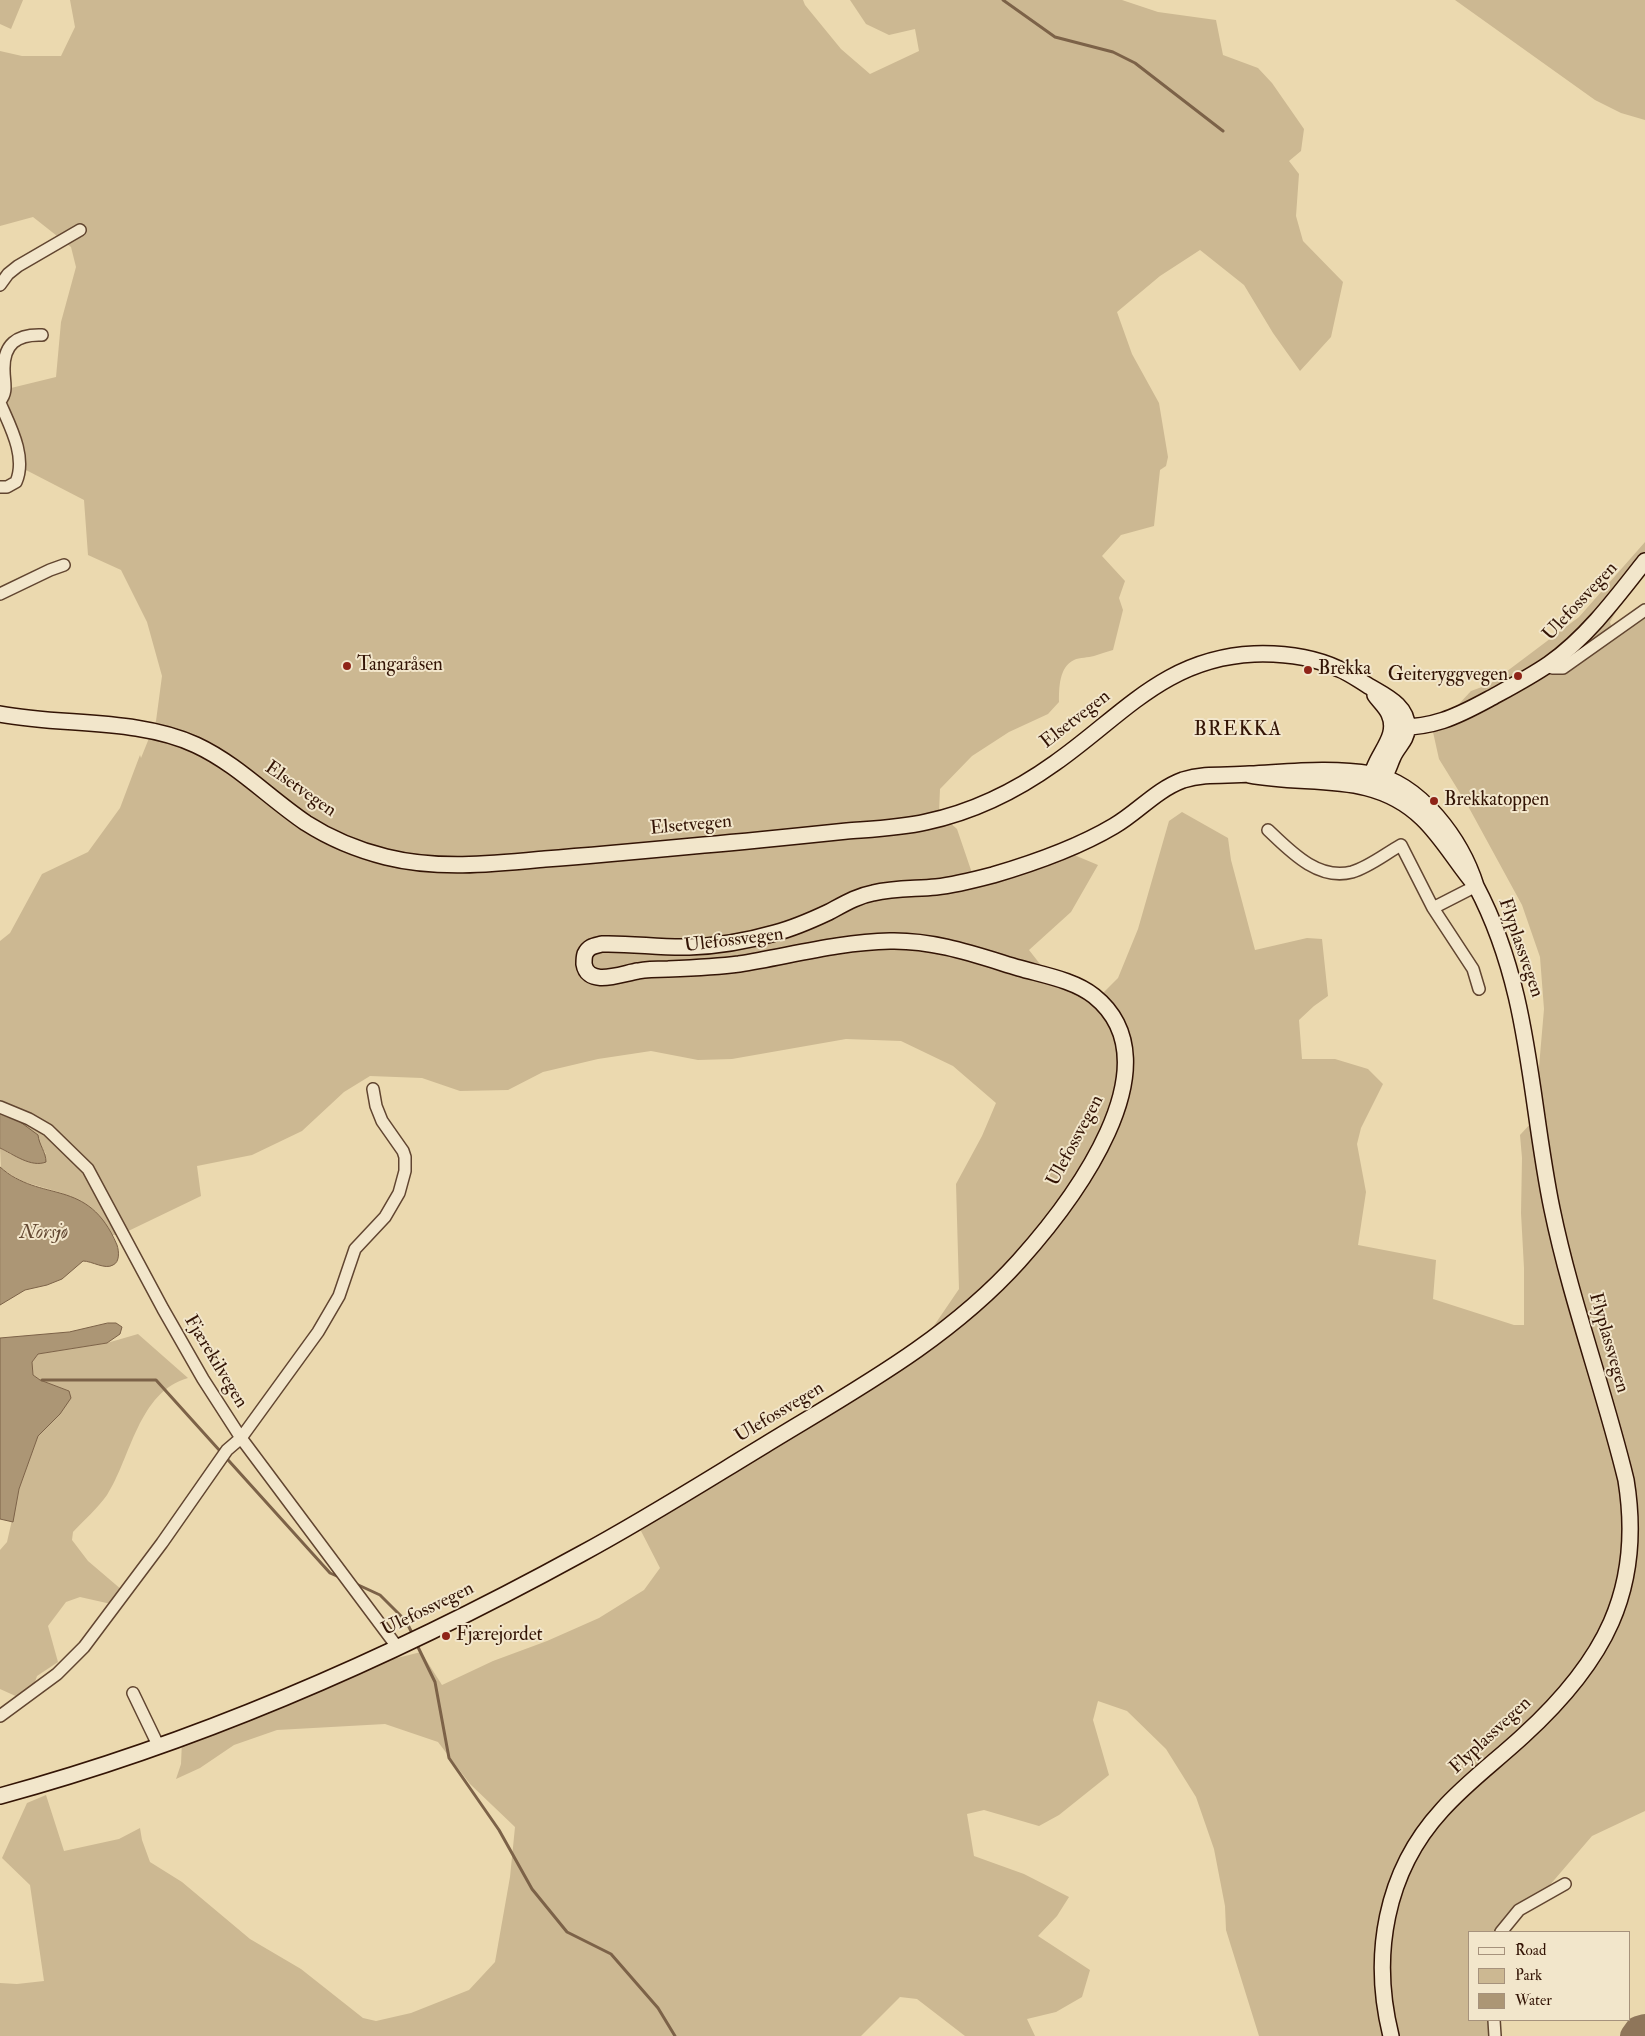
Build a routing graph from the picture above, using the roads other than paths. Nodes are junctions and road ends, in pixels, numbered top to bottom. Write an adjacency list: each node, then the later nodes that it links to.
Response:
1 (80, 230): 2 (street)
2 (0, 285)
3 (42, 335): 4 (street)
4 (0, 402): 5 (street)
5 (0, 487)
6 (1645, 562): 10 (street, Ulefossvegen)
7 (64, 566): 8 (street)
8 (0, 594)
9 (1645, 610): 10 (street)
10 (1549, 664): 12 (street, Ulefossvegen)
11 (0, 714): 12 (street, Elsetvegen)
12 (1400, 727): 13 (street)
13 (1376, 780): 15 (street, Flyplassvegen); 21 (street, Ulefossvegen)
14 (1268, 830): 16 (street)
15 (1476, 886): 16 (street, Flyplassvegen); 29 (street, Flyplassvegen)
16 (1433, 908): 17 (street)
17 (1479, 989)
18 (373, 1090): 20 (street)
19 (0, 1107): 20 (street, Fjærekilvegen)
20 (241, 1438): 21 (street, Fjærekilvegen); 23 (street)
21 (398, 1648): 24 (street, Ulefossvegen)
22 (134, 1693): 24 (street)
23 (0, 1716)
24 (159, 1747): 25 (street, Ulefossvegen)
25 (0, 1796)
26 (1565, 1884): 27 (street)
27 (1502, 1931)
28 (1494, 2021): 30 (street)
29 (1391, 2036)
30 (1495, 2036)

